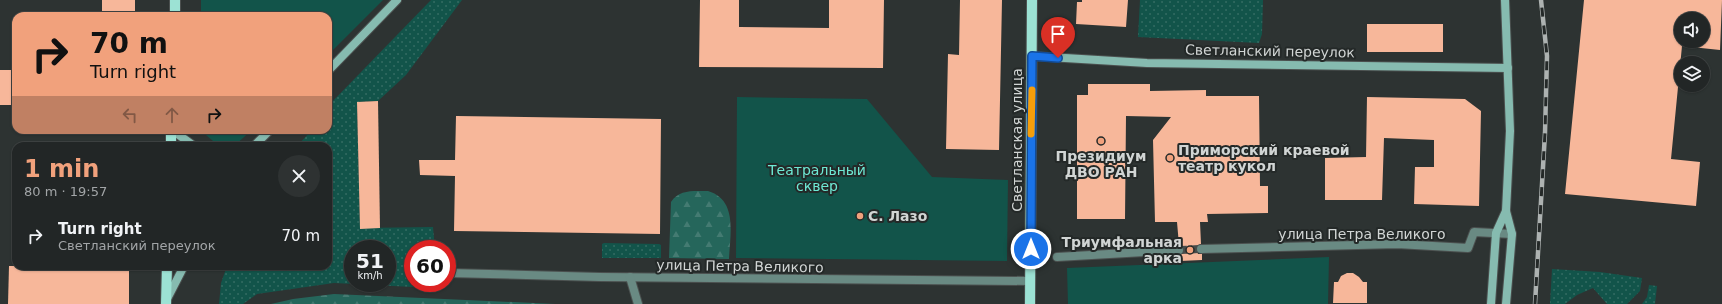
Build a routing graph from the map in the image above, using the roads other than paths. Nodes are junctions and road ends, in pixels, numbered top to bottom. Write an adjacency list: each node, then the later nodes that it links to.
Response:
1 (175, 0): 5 (main road)
2 (397, 0): 7 (main road)
3 (1032, 0): 6 (main road, Светланская улица)
4 (1506, 0): 8 (main road)
5 (175, 12)
6 (1032, 56): 8 (main road, Светланский переулок); 23 (main road, Светланская улица)
7 (332, 67)
8 (1508, 68): 13 (main road)
9 (178, 134): 11 (main road)
10 (266, 134): 12 (main road)
11 (188, 142)
12 (258, 142)
13 (1506, 211): 14 (main road); 15 (main road)
14 (1496, 233): 15 (street, улица Петра Великого); 16 (street, улица Петра Великого); 27 (main road)
15 (1512, 234): 28 (main road)
16 (1201, 249)
17 (1179, 250): 18 (street)
18 (1056, 257)
19 (167, 270): 24 (main road)
20 (182, 270): 24 (main road)
21 (456, 273): 22 (street, улица Петра Великого)
22 (630, 277): 23 (street, улица Петра Великого); 25 (street)
23 (1030, 281): 26 (main road, Светланская улица)
24 (166, 303)
25 (638, 304)
26 (1030, 304)
27 (1490, 304)
28 (1506, 304)

